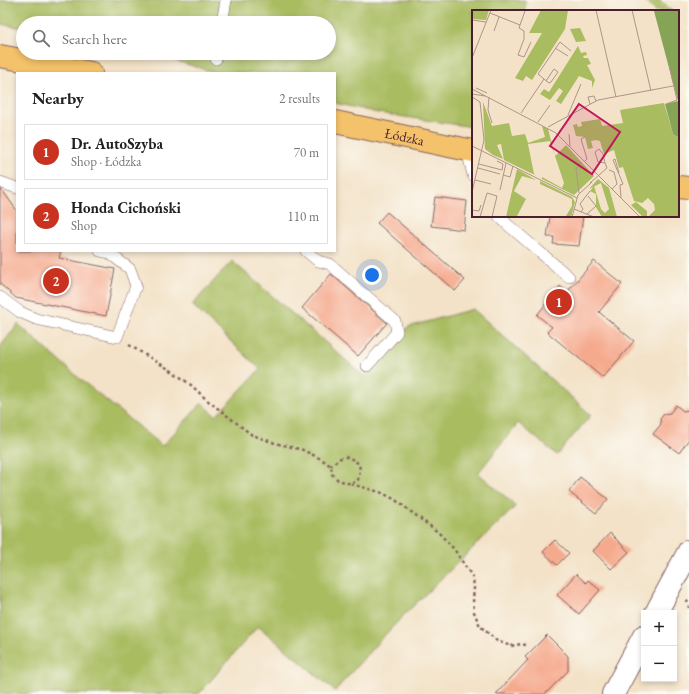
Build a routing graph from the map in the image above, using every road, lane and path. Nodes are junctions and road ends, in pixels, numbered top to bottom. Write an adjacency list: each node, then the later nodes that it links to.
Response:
1 (226, 0): 2 (lane)
2 (223, 16)
3 (0, 56): 4 (main road)
4 (16, 59)
5 (21, 60): 6 (main road)
6 (86, 72)
7 (336, 122): 8 (main road, Łódzka)
8 (470, 151): 9 (lane)
9 (472, 167)
10 (0, 182): 12 (lane)
11 (679, 187): 13 (main road)
12 (16, 188)
13 (689, 188)
14 (500, 217): 17 (lane)
15 (104, 252): 19 (lane)
16 (307, 252): 20 (lane)
17 (569, 277)
18 (0, 297): 19 (lane)
19 (117, 337): 21 (path)
20 (367, 366)
21 (331, 466): 22 (path); 22 (path)
22 (351, 484): 26 (path)
23 (689, 550): 24 (street)
24 (658, 610)
25 (641, 642): 27 (street)
26 (526, 645)
27 (613, 694)

